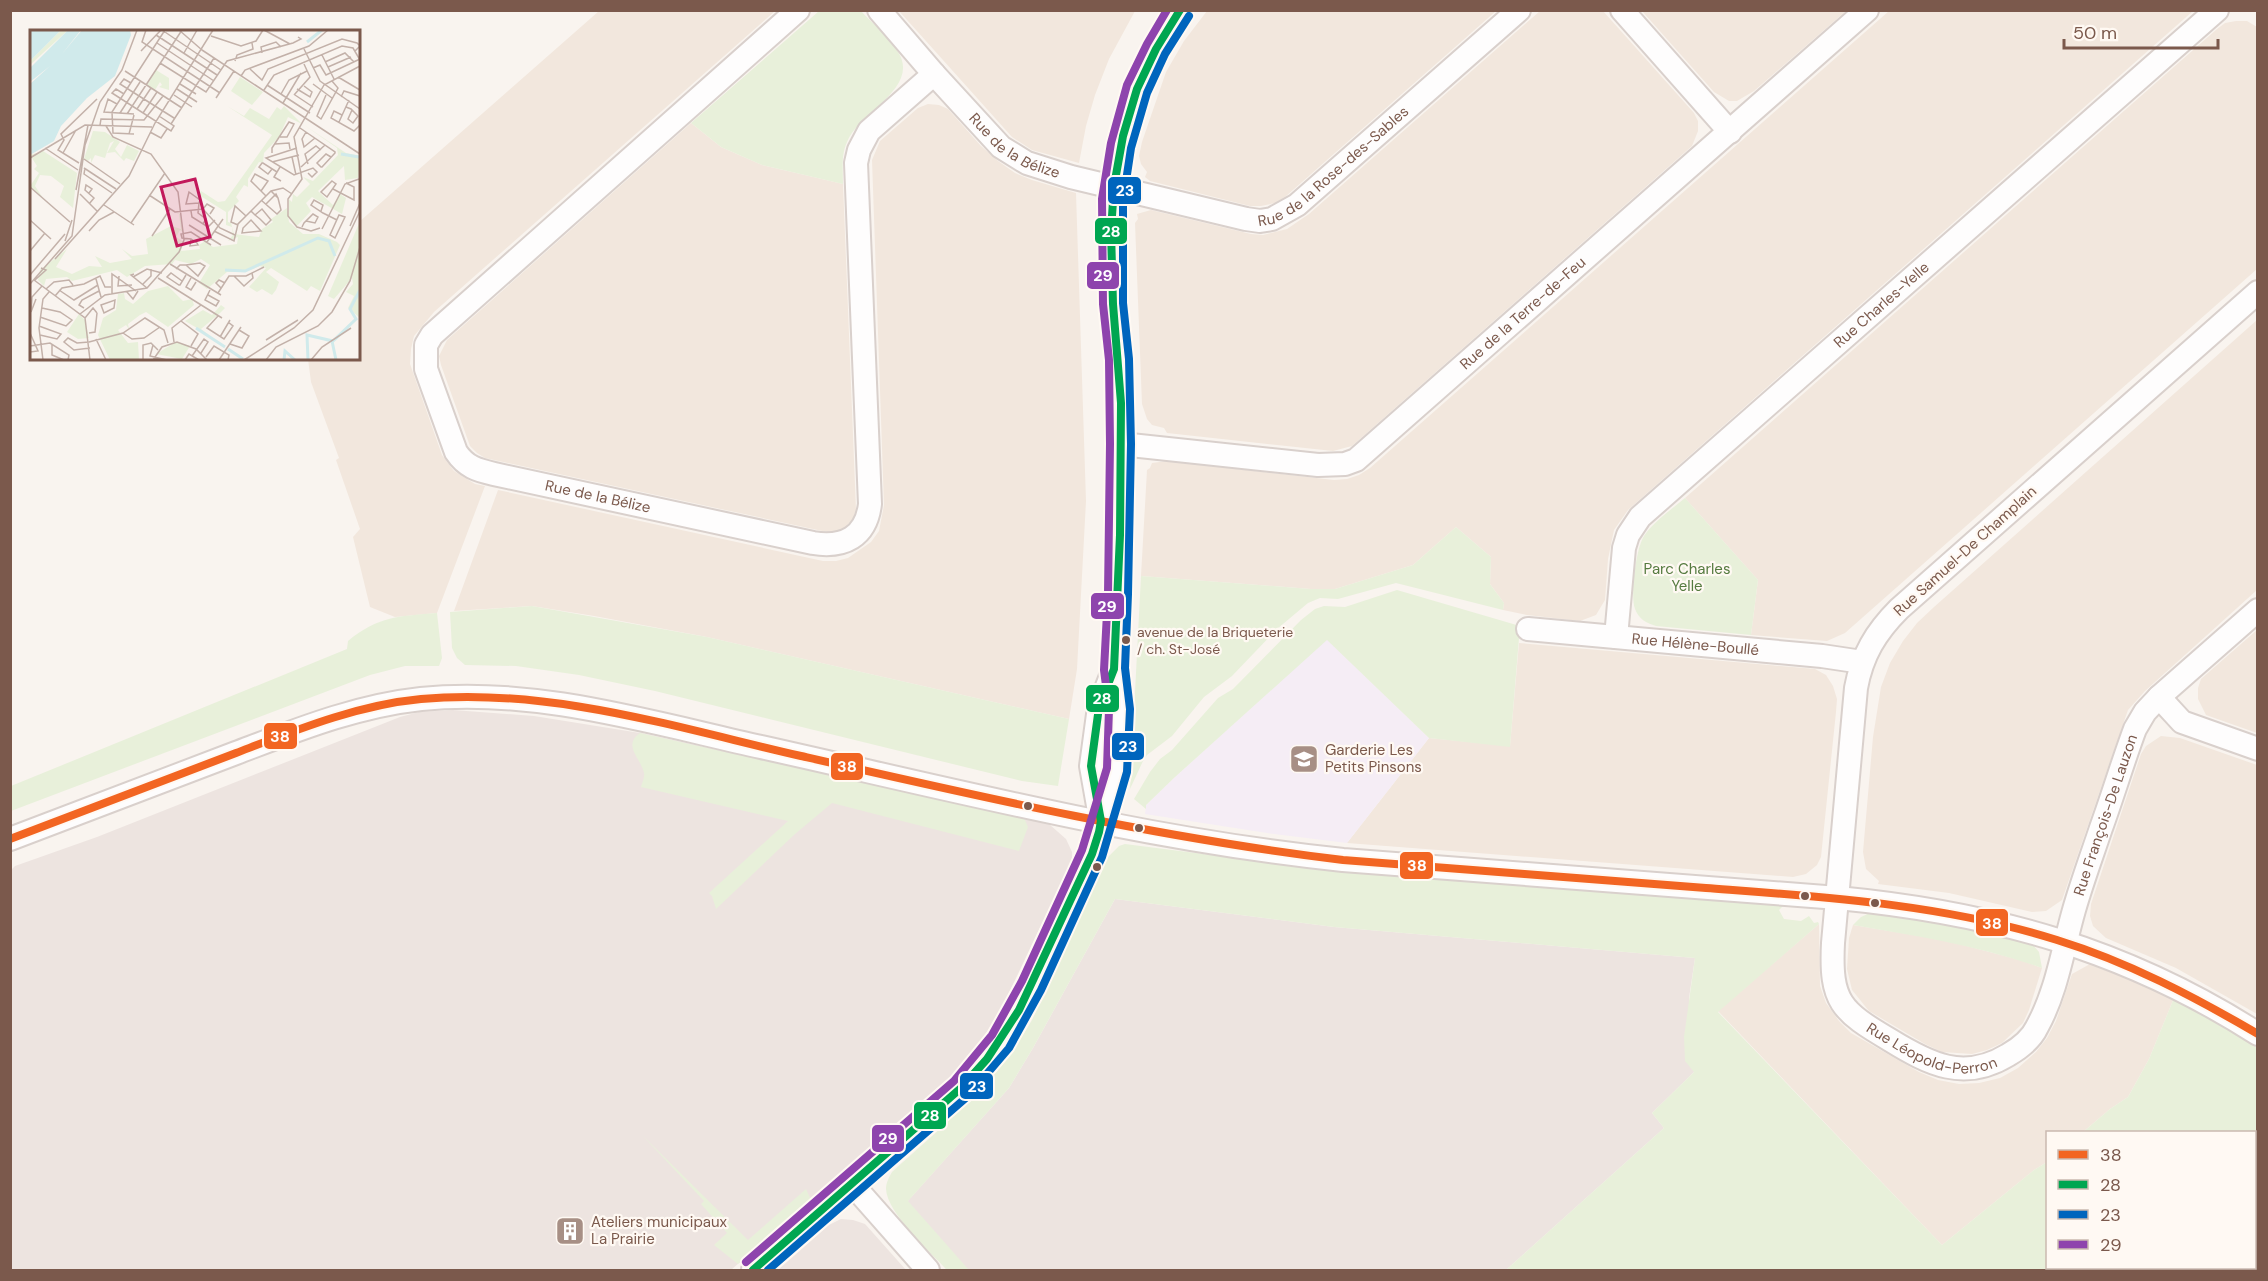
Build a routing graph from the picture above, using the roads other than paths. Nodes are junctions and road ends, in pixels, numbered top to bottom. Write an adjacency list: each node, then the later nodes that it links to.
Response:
1 (798, 10): 8 (street, Rue de la Bélize)
2 (879, 10): 8 (street, Rue de la Bélize)
3 (1180, 10): 10 (street)
4 (1519, 10): 10 (street, Rue de la Rose-des-Sables)
5 (1622, 10): 9 (street)
6 (1867, 10): 9 (street, Rue de la Terre-de-Feu)
7 (2217, 10): 15 (street, Rue Charles-Yelle)
8 (934, 74): 10 (street, Rue de la Bélize)
9 (1730, 132): 12 (street, Rue de la Terre-de-Feu)
10 (1114, 186): 12 (street)
11 (2258, 292): 16 (street, Rue Samuel-De Champlain)
12 (1121, 444): 19 (street)
13 (2258, 610): 17 (street, Rue François-De Lauzon)
14 (1528, 629): 15 (street, Rue Hélène-Boullé)
15 (1616, 637): 16 (street, Rue Hélène-Boullé)
16 (1862, 662): 21 (street, Rue Samuel-De Champlain)
17 (2160, 697): 18 (street); 22 (street, Rue François-De Lauzon)
18 (2258, 749)
19 (1101, 821): 20 (street); 21 (street); 24 (street)
20 (10, 839)
21 (1838, 897): 22 (street); 22 (street, Rue Léopold-Perron)
22 (2066, 942): 23 (street)
23 (2258, 1034)
24 (852, 1184): 25 (street); 26 (street)
25 (753, 1270)
26 (928, 1270)

